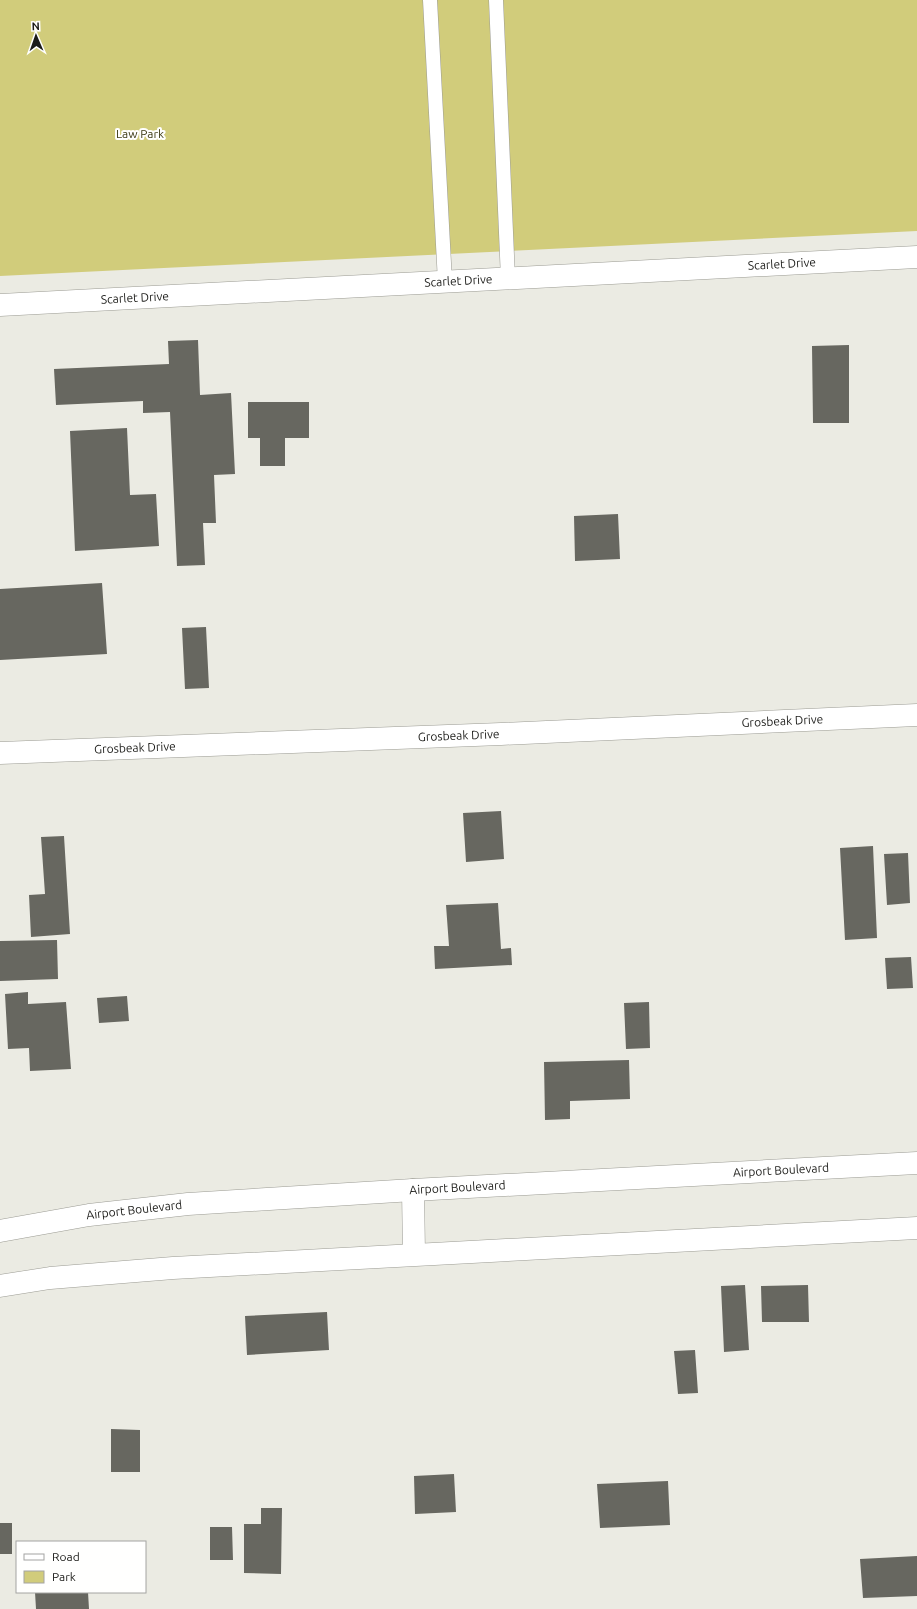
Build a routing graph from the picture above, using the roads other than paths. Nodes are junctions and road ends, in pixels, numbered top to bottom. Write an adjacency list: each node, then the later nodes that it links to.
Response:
1 (430, 0): 5 (lane)
2 (496, 0): 4 (lane)
3 (917, 257): 4 (main road, Scarlet Drive)
4 (508, 279): 5 (main road, Scarlet Drive)
5 (444, 282): 6 (main road, Scarlet Drive)
6 (0, 305)
7 (917, 714): 8 (main road, Grosbeak Drive)
8 (0, 753)
9 (917, 1163): 10 (main road, Airport Boulevard)
10 (413, 1190): 12 (main road, Airport Boulevard); 13 (main road)
11 (917, 1228): 13 (main road)
12 (0, 1230)
13 (414, 1254): 14 (main road)
14 (0, 1286)

